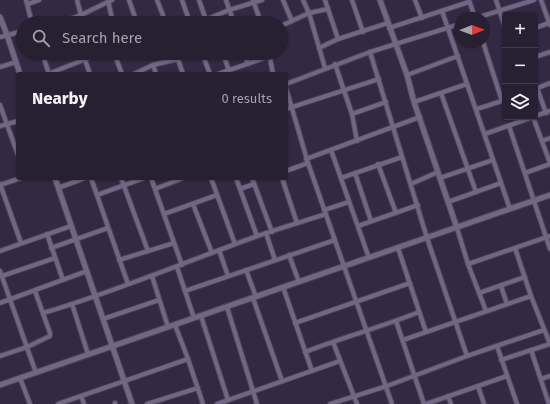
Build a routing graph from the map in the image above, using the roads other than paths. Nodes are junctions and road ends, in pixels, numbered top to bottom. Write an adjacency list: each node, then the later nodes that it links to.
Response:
1 (39, 0): 21 (street)
2 (77, 0): 30 (street)
3 (129, 0): 33 (street)
4 (157, 0): 34 (street)
5 (182, 0): 35 (street)
6 (199, 0): 36 (street)
7 (226, 0): 24 (street)
8 (262, 0): 19 (street)
9 (284, 0): 43 (street)
10 (304, 0): 28 (street)
11 (325, 0): 23 (street)
12 (352, 0): 50 (street)
13 (380, 0): 46 (street)
14 (415, 0): 41 (street)
15 (496, 0): 25 (street)
16 (534, 0): 22 (street)
17 (541, 0): 45 (street)
18 (109, 1): 30 (street); 32 (street)
19 (254, 1): 24 (street); 39 (street)
20 (469, 1): 26 (street); 27 (street)
21 (27, 2): 31 (street)
22 (518, 2): 25 (street)
23 (328, 9): 28 (street); 54 (street)
24 (229, 10): 37 (street); 38 (street)
25 (499, 10): 29 (street); 42 (street)
26 (442, 11): 41 (street); 49 (street)
27 (474, 12)
28 (309, 13): 43 (street); 56 (street)
29 (490, 13)
30 (81, 15)
31 (30, 16)
32 (111, 16)
33 (135, 16)
34 (163, 16)
35 (188, 16)
36 (205, 16)
37 (216, 16)
38 (231, 16)
39 (259, 16)
40 (0, 17): 52 (street)
41 (422, 18): 46 (street)
42 (502, 18)
43 (292, 21): 44 (street)
44 (288, 23)
45 (550, 24): 48 (street)
46 (388, 25): 50 (street); 55 (street)
47 (454, 26): 49 (street)
48 (538, 27)
49 (448, 28): 55 (street); 60 (street)
50 (363, 32): 54 (street)
51 (16, 33): 52 (street)
52 (7, 35): 53 (street); 72 (street)
53 (0, 37)
54 (338, 39): 56 (street)
55 (396, 44): 58 (street); 89 (street)
56 (319, 48): 77 (street)
57 (485, 48): 98 (street)
58 (370, 52): 74 (street); 90 (street)
59 (550, 52): 61 (street)
60 (458, 56): 89 (street); 93 (street)
61 (538, 56)
62 (44, 60): 79 (street)
63 (85, 60): 80 (street); 81 (street)
64 (117, 60): 82 (street)
65 (174, 60): 75 (street)
66 (178, 60): 85 (street)
67 (205, 60): 86 (street)
68 (226, 60): 87 (street)
69 (247, 60): 73 (street)
70 (257, 60): 73 (street)
71 (270, 60): 88 (street)
72 (16, 62): 76 (street); 78 (street)
73 (248, 64): 87 (street)
74 (335, 64): 77 (street); 95 (street)
75 (153, 65): 83 (street); 84 (street)
76 (0, 67)
77 (325, 68): 91 (street)
78 (19, 72)
79 (48, 72)
80 (62, 72)
81 (89, 72)
82 (121, 72)
83 (138, 72)
84 (155, 72)
85 (182, 72)
86 (209, 72)
87 (230, 72)
88 (273, 72)
89 (407, 75): 102 (street)
90 (379, 79): 95 (street); 101 (street)
91 (288, 83)
92 (550, 83): 94 (street)
93 (467, 84): 96 (street); 106 (street)
94 (538, 88)
95 (344, 90): 104 (street); 108 (street)
96 (441, 92): 102 (street); 129 (street)
97 (538, 93): 107 (street)
98 (502, 94)
99 (288, 96): 104 (street)
100 (502, 101): 106 (street)
101 (386, 102): 108 (street); 117 (street)
102 (414, 102): 110 (street)
103 (0, 104): 114 (street)
104 (291, 107): 105 (street); 126 (street)
105 (288, 108)
106 (477, 110): 118 (street)
107 (548, 112): 109 (street)
108 (352, 114): 120 (street)
109 (538, 116)
110 (420, 117): 117 (street); 131 (street)
111 (526, 120): 116 (street)
112 (535, 120): 121 (street)
113 (16, 121): 114 (street)
114 (6, 123): 115 (street); 122 (street)
115 (0, 126)
116 (509, 126): 118 (street); 133 (street)
117 (393, 128): 120 (street); 124 (street)
118 (485, 134): 125 (street)
119 (550, 138): 121 (street)
120 (357, 141): 123 (street)
121 (542, 141): 128 (street)
122 (16, 150)
123 (331, 150): 126 (street); 134 (street)
124 (402, 157): 127 (street); 150 (street)
125 (493, 160): 129 (street); 148 (street)
126 (307, 161): 130 (street); 166 (street)
127 (378, 164): 132 (street); 167 (street)
128 (550, 164): 133 (street)
129 (468, 168): 135 (street); 156 (street)
130 (288, 170)
131 (438, 172): 135 (street); 150 (street)
132 (355, 173): 134 (street); 169 (street)
133 (525, 173): 160 (street)
134 (341, 178): 161 (street)
135 (440, 178): 162 (street)
136 (16, 180): 151 (street)
137 (56, 180): 153 (street)
138 (80, 180): 153 (street)
139 (92, 180): 157 (street)
140 (121, 180): 152 (street)
141 (138, 180): 152 (street)
142 (152, 180): 154 (street)
143 (178, 180): 154 (street)
144 (212, 180): 158 (street)
145 (237, 180): 155 (street)
146 (253, 180): 149 (street)
147 (283, 180): 170 (street)
148 (501, 183): 156 (street); 165 (street)
149 (254, 184): 155 (street); 175 (street)
150 (411, 184): 164 (street)
151 (0, 185): 183 (street)
152 (124, 185): 157 (street); 192 (street)
153 (58, 188): 171 (street)
154 (155, 189): 168 (street)
155 (240, 189): 178 (street)
156 (476, 192): 162 (street)
157 (97, 195): 173 (street)
158 (217, 195): 163 (street); 185 (street)
159 (550, 195): 160 (street)
160 (534, 201): 165 (street); 179 (street)
161 (349, 202): 166 (street); 172 (street)
162 (448, 202): 174 (street)
163 (193, 204): 168 (street); 193 (street)
164 (418, 205): 167 (street); 180 (street)
165 (510, 209): 174 (street)
166 (325, 212): 170 (street); 182 (street)
167 (396, 213): 169 (street)
168 (164, 214): 184 (street)
169 (371, 221): 172 (street)
170 (297, 223): 175 (street)
171 (71, 226): 176 (street); 181 (street)
172 (358, 226): 196 (street)
173 (108, 228): 181 (street); 197 (street)
174 (457, 228): 180 (street); 199 (street)
175 (272, 232): 177 (street)
176 (46, 234): 183 (street); 186 (street)
177 (266, 234): 178 (street); 198 (street)
178 (257, 236): 185 (street)
179 (548, 237): 188 (street); 189 (street)
180 (427, 238): 187 (street); 236 (street)
181 (76, 240): 186 (street); 205 (street)
182 (335, 240): 194 (street); 201 (street)
183 (21, 243): 191 (street)
184 (174, 243): 192 (street); 200 (street)
185 (235, 244): 190 (street)
186 (51, 248): 195 (street)
187 (398, 248): 196 (street); 212 (street)
188 (515, 248): 199 (street); 209 (street)
189 (550, 249)
190 (218, 250): 193 (street); 208 (street)
191 (0, 251)
192 (148, 251): 197 (street)
193 (212, 253): 200 (street)
194 (290, 255): 198 (street); 211 (street)
195 (55, 258): 206 (street); 210 (street)
196 (369, 258): 201 (street)
197 (119, 260): 213 (street)
198 (275, 260): 203 (street)
199 (468, 264): 218 (street)
200 (182, 265): 202 (street)
201 (344, 266): 211 (street); 224 (street)
202 (177, 267): 207 (street); 217 (street)
203 (246, 270): 208 (street); 221 (street)
204 (0, 271): 206 (street)
205 (87, 271): 210 (street); 219 (street)
206 (2, 276): 222 (street)
207 (152, 276): 213 (street); 223 (street)
208 (228, 276): 217 (street)
209 (525, 277): 214 (street); 220 (street)
210 (63, 280): 216 (street)
211 (299, 282): 215 (street)
212 (410, 283): 224 (street); 230 (street)
213 (128, 284): 219 (street)
214 (501, 286): 218 (street); 227 (street)
215 (283, 288): 221 (street); 237 (street)
216 (35, 291): 222 (street); 231 (street)
217 (185, 291): 233 (street)
218 (479, 294): 229 (street)
219 (95, 296): 226 (street); 234 (street)
220 (531, 296): 227 (street); 240 (street)
221 (255, 297): 228 (street); 265 (street)
222 (10, 300): 225 (street); 248 (street)
223 (159, 300): 234 (street); 239 (street)
224 (355, 302): 237 (street); 241 (street)
225 (0, 303)
226 (72, 304): 231 (street); 251 (street)
227 (507, 304): 229 (street)
228 (227, 307): 232 (street); 270 (street)
229 (486, 311): 236 (street)
230 (419, 312): 235 (street); 242 (street)
231 (43, 313): 248 (street)
232 (201, 316): 233 (street); 275 (street)
233 (194, 318): 238 (street)
234 (103, 319): 246 (street)
235 (396, 321): 241 (street); 243 (street)
236 (455, 322): 242 (street); 253 (street)
237 (295, 323): 250 (street)
238 (175, 325): 239 (street); 254 (street)
239 (168, 327): 246 (street)
240 (544, 330): 245 (street); 247 (street)
241 (366, 331): 244 (street); 267 (street)
242 (426, 332): 243 (street)
243 (403, 340): 259 (street)
244 (332, 342): 250 (street); 256 (street)
245 (550, 344): 249 (street)
246 (112, 346): 251 (street); 263 (street)
247 (497, 346): 253 (street); 255 (street)
248 (27, 347): 252 (street); 258 (street)
249 (532, 350): 255 (street); 264 (street)
250 (306, 352): 257 (street)
251 (88, 354): 258 (street)
252 (0, 355)
253 (467, 356): 259 (street)
254 (188, 359): 263 (street); 269 (street)
255 (502, 360): 260 (street)
256 (340, 361): 257 (street); 272 (street)
257 (312, 371): 265 (street)
258 (36, 372): 262 (street)
259 (415, 375): 267 (street); 288 (street)
260 (507, 376): 268 (street); 291 (street)
261 (550, 376): 264 (street)
262 (20, 378): 266 (street); 276 (street)
263 (124, 380): 271 (street); 279 (street)
264 (540, 380): 292 (street)
265 (282, 381): 270 (street)
266 (0, 385)
267 (387, 386): 272 (street); 287 (street)
268 (478, 386): 273 (street); 290 (street)
269 (198, 388): 274 (street); 282 (street)
270 (253, 391): 275 (street); 284 (street)
271 (81, 396): 277 (street); 278 (street)
272 (354, 396): 285 (street); 286 (street)
273 (448, 396): 288 (street); 289 (street)
274 (166, 398): 280 (street); 281 (street)
275 (228, 400): 283 (street)
276 (30, 404)
277 (58, 404)
278 (84, 404)
279 (132, 404)
280 (147, 404)
281 (168, 404)
282 (203, 404)
283 (217, 404)
284 (257, 404)
285 (330, 404)
286 (356, 404)
287 (392, 404)
288 (425, 404)
289 (451, 404)
290 (484, 404)
291 (517, 404)
292 (549, 404)

